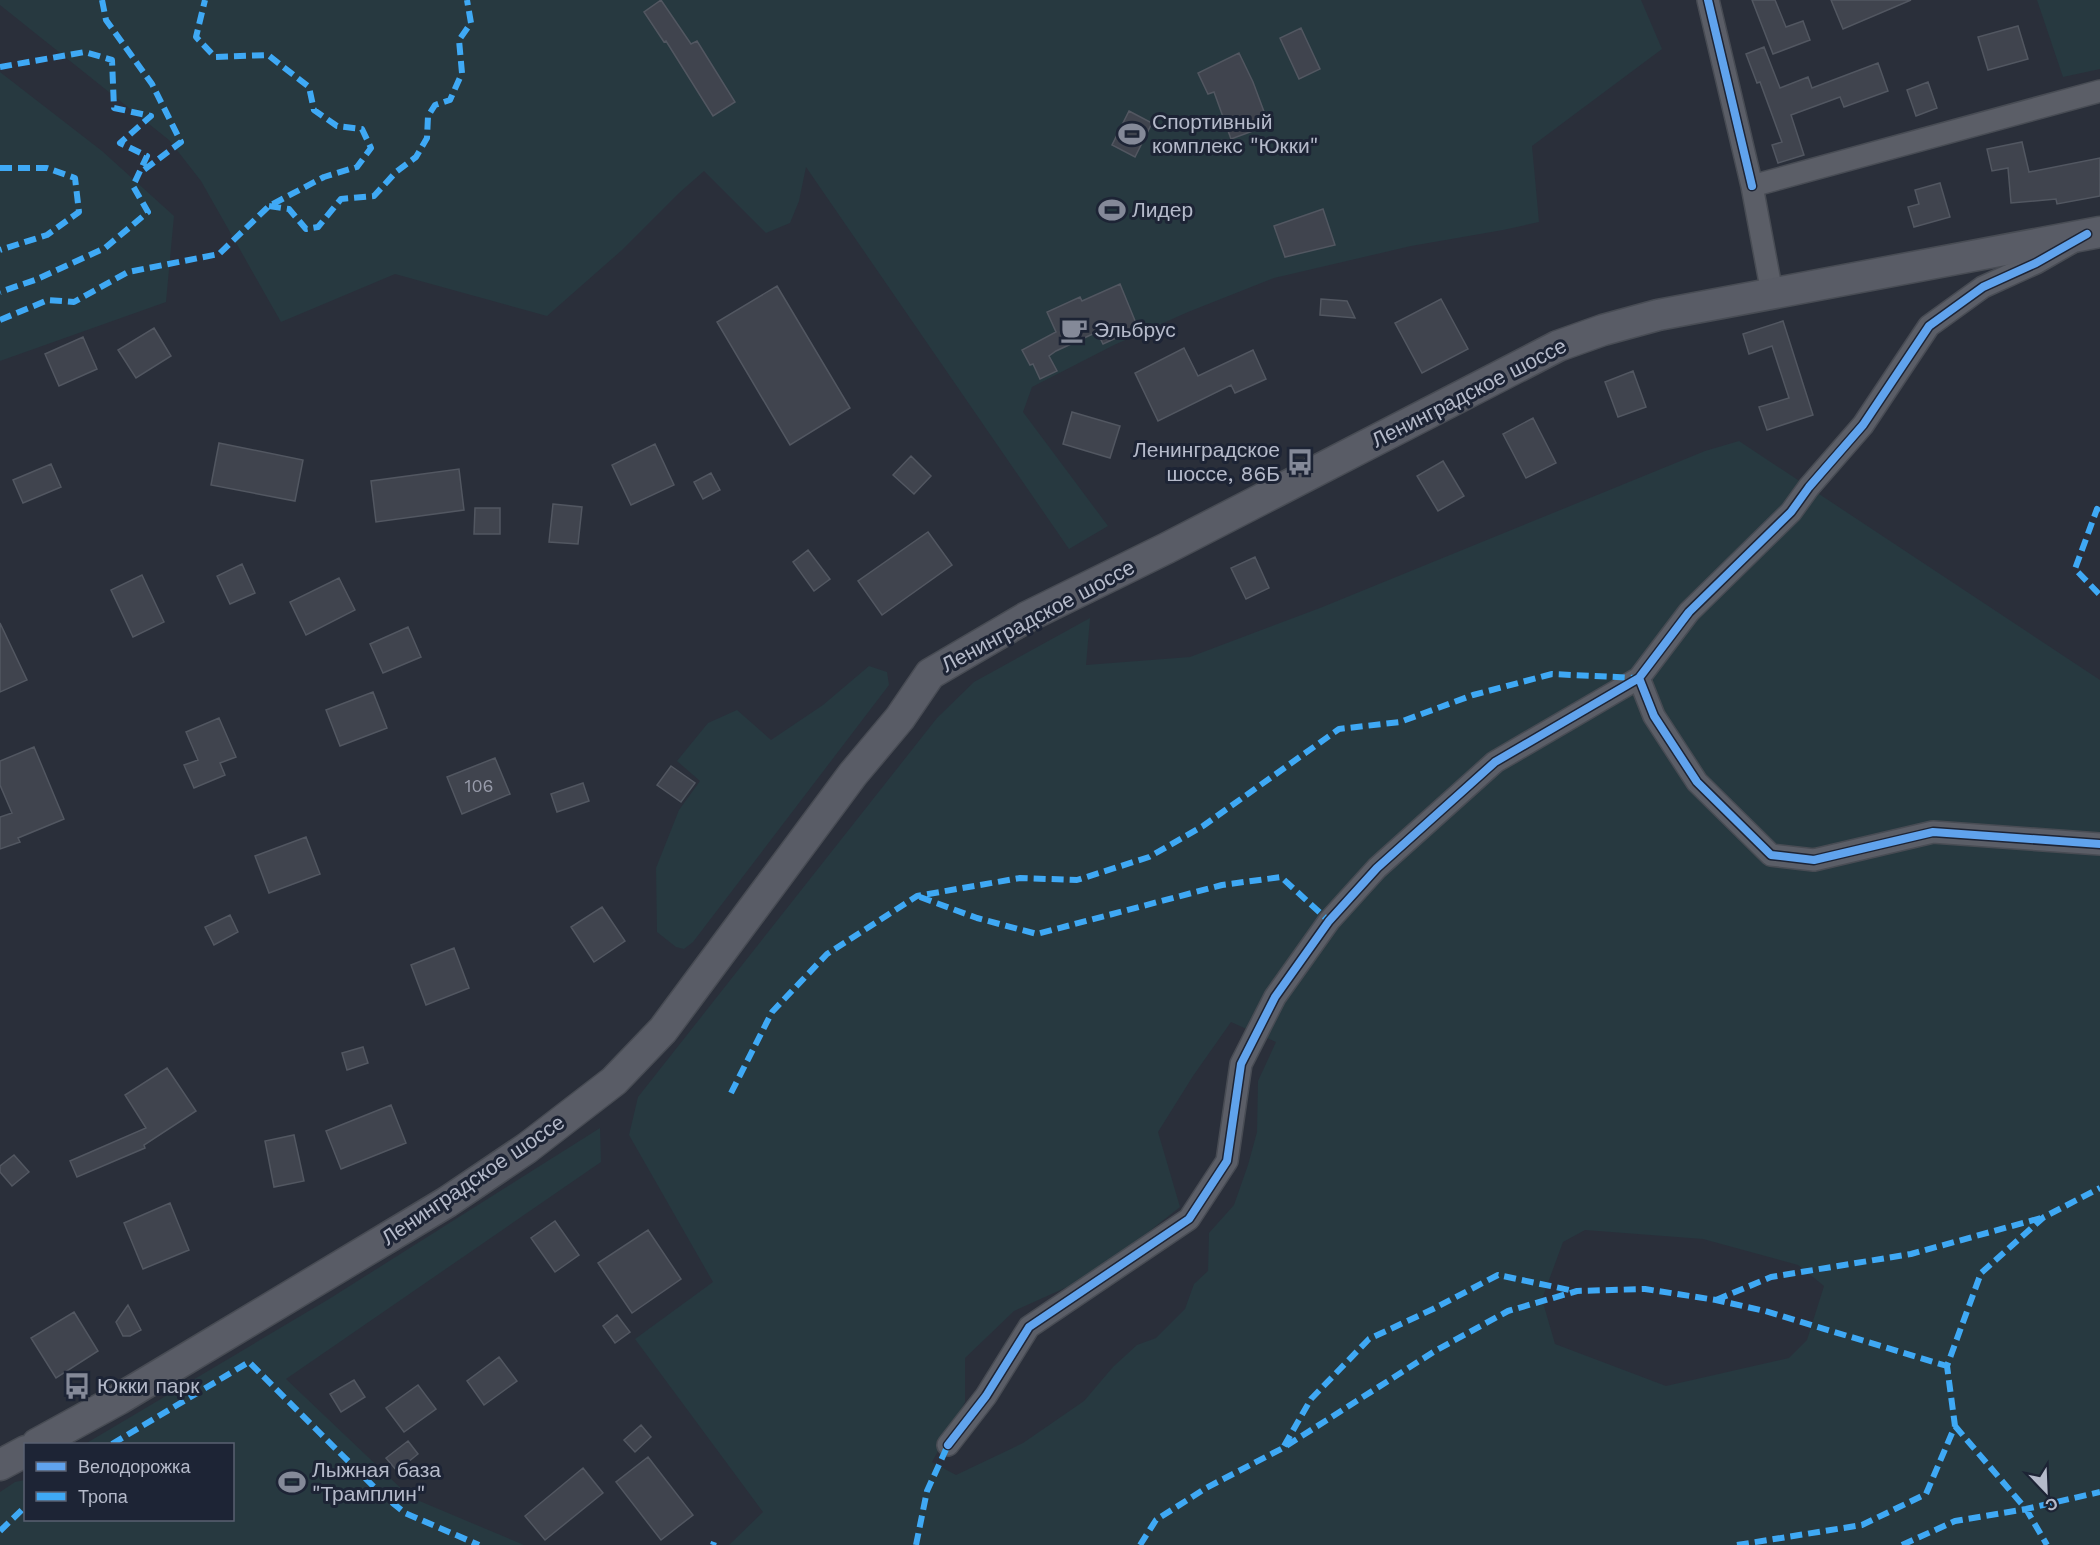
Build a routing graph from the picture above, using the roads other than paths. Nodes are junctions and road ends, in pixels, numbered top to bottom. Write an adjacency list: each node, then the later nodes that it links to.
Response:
1 (1708, 0): 3 (street)
2 (2100, 92): 3 (street)
3 (1752, 186): 5 (street)
4 (2093, 233): 5 (main road, Ленинградское шоссе); 6 (street)
5 (1772, 293): 8 (main road, Ленинградское шоссе)
6 (1640, 678): 7 (street); 9 (street)
7 (2100, 844)
8 (39, 1443)
9 (948, 1445)
10 (24, 1452): 11 (main road)
11 (0, 1465)

